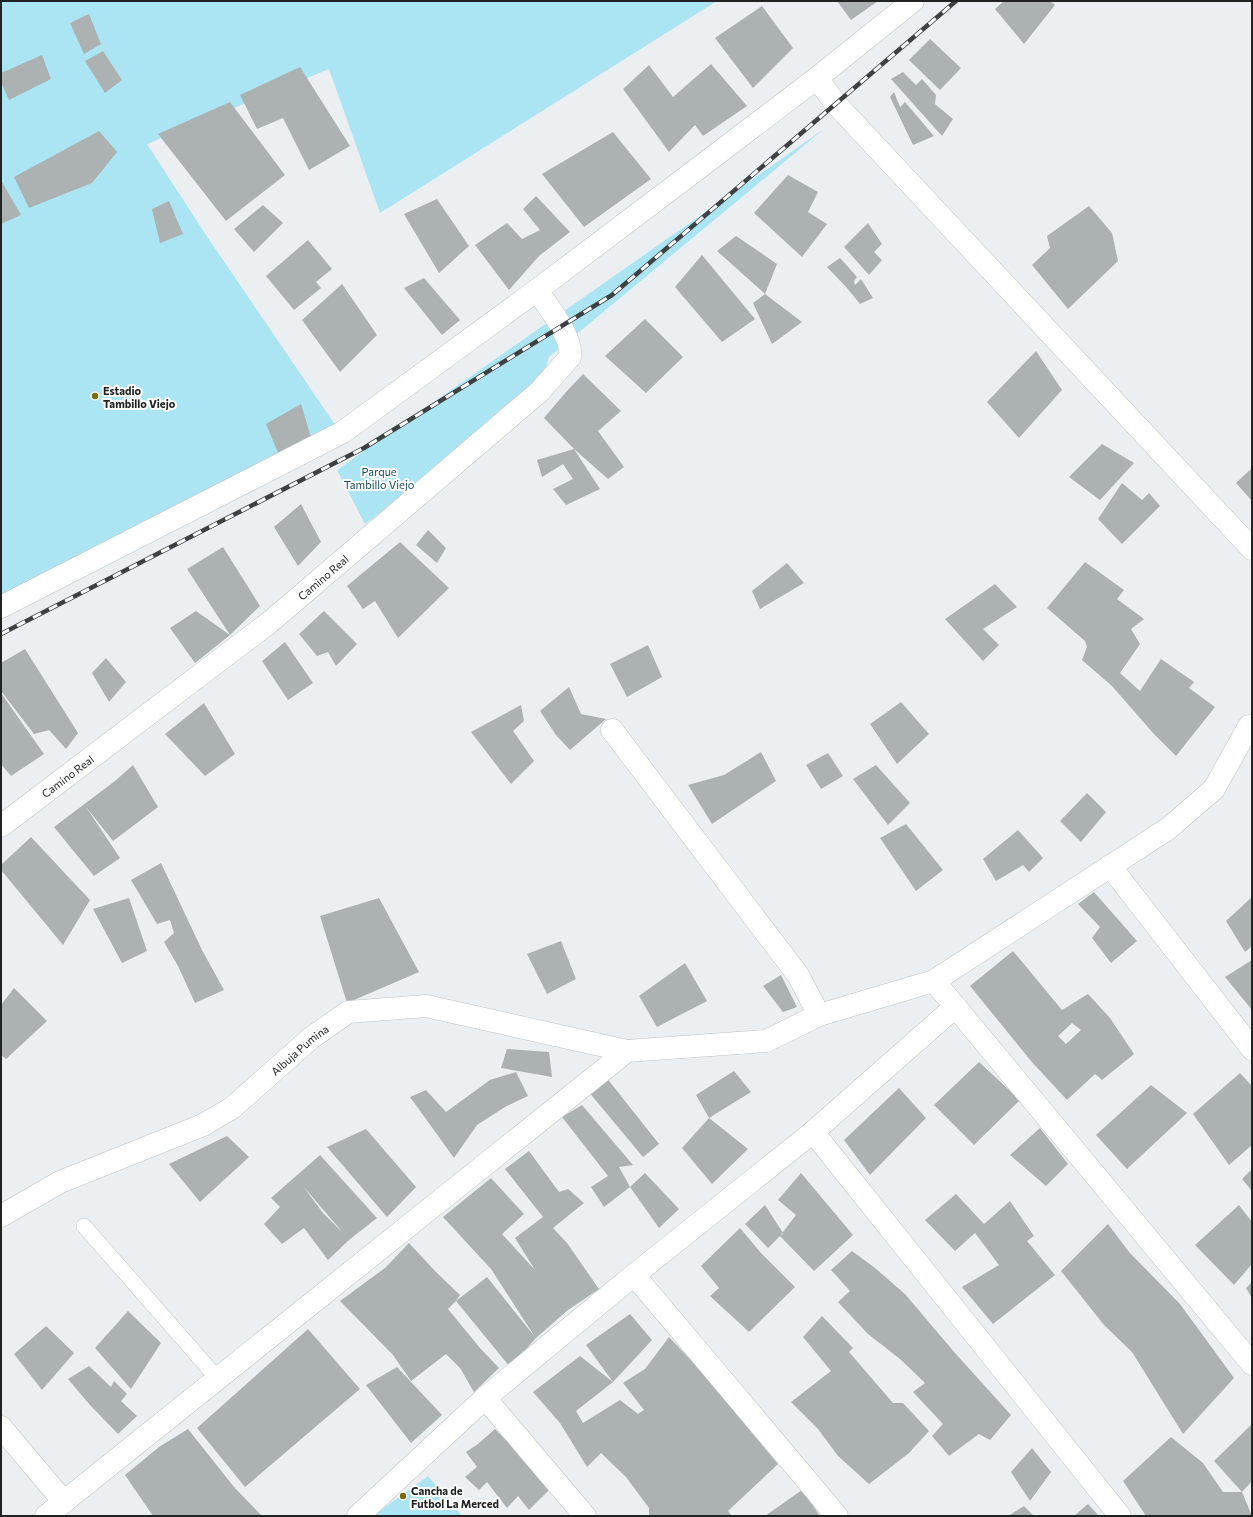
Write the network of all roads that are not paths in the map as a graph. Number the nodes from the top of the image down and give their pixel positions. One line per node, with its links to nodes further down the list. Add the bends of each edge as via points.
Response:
1 (913, 1): 2 (street)
2 (817, 78): 3 (street); 4 (street, via 835,103)
3 (537, 290): 5 (street, via 343,432); 8 (street, Camino Real, via 561,326 571,350 570,357 539,392 270,622)
4 (1252, 549)
5 (1, 607)
6 (1251, 725): 9 (street, Albuja Pumina, via 1214,789 1169,828)
7 (612, 730): 12 (street, via 798,975)
8 (1, 826)
9 (1110, 866): 10 (street, Albuja Pumina); 13 (street)
10 (934, 981): 11 (street); 12 (street, Albuja Pumina)
11 (955, 1007): 15 (street); 19 (street)
12 (819, 1015): 14 (street, Albuja Pumina, via 766,1041)
13 (1252, 1048)
14 (627, 1051): 16 (street, Albuja Pumina, via 426,1006 348,1012 311,1038 232,1108 203,1125 60,1182); 20 (street)
15 (813, 1132): 18 (street); 28 (street)
16 (1, 1216)
17 (84, 1226): 20 (lane)
18 (634, 1274): 21 (street); 27 (street)
19 (1252, 1364)
20 (218, 1379): 23 (street)
21 (485, 1398): 25 (street); 26 (street)
22 (1, 1427): 23 (street)
23 (64, 1502): 24 (street)
24 (46, 1516)
25 (358, 1516)
26 (585, 1516)
27 (837, 1516)
28 (1120, 1516)

